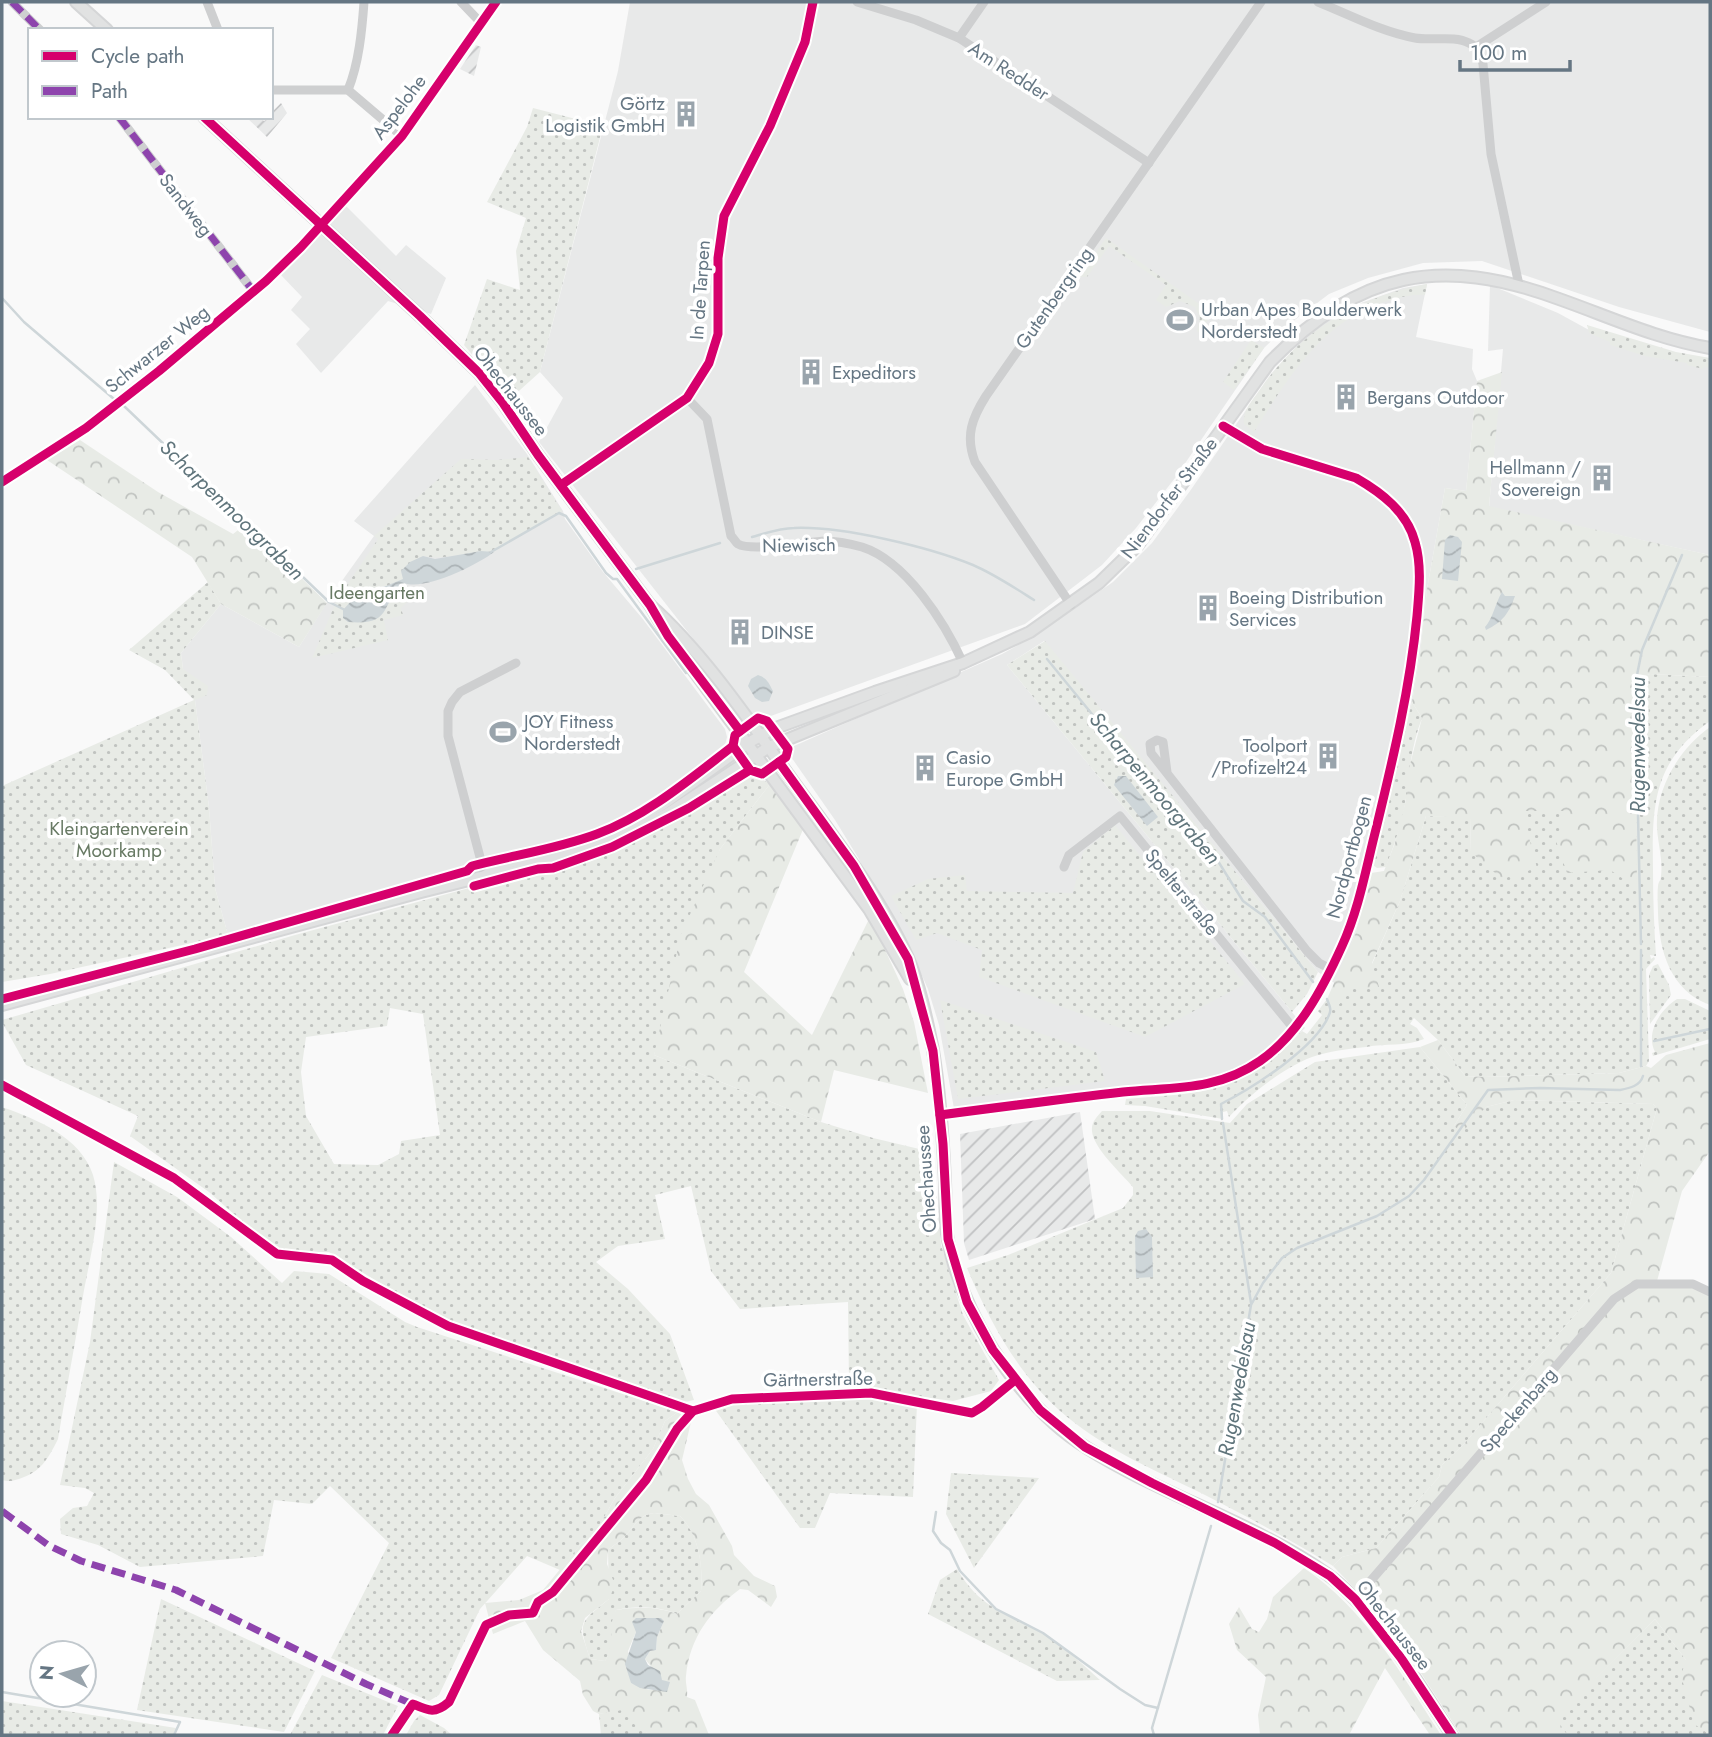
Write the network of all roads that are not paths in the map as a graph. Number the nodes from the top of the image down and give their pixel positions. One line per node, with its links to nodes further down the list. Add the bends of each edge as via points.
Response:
1 (12, 2): 14 (street)
2 (76, 2): 15 (main road)
3 (207, 2): 16 (street)
4 (364, 2): 20 (street)
5 (461, 2): 13 (street)
6 (496, 2): 13 (street, Aspelohe)
7 (813, 2): 29 (street, In de Tarpen, via 805,42 724,216 718,250 718,334 709,363)
8 (857, 2): 17 (street, Am Redder)
9 (984, 2): 17 (street)
10 (1261, 2): 24 (street, Gutenbergring)
11 (1318, 2): 18 (street, via 1397,33 1464,41)
12 (1546, 2): 18 (street)
13 (481, 23): 23 (street, Aspelohe)
14 (38, 28)
15 (105, 28)
16 (217, 28)
17 (958, 38): 24 (street, Am Redder)
18 (1476, 47): 26 (street, via 1483,65 1491,154)
19 (273, 90): 20 (street)
20 (348, 90): 23 (street)
21 (121, 119): 27 (street, Sandweg)
22 (206, 119): 25 (main road, Ohechaussee)
23 (402, 136): 25 (street, Aspelohe)
24 (1149, 163): 34 (street, Gutenbergring, via 971,424 975,462)
25 (321, 225): 27 (street, Schwarzer Weg); 32 (main road, Ohechaussee, via 479,373)
26 (1519, 285): 28 (main road, Niendorfer Straße, via 1650,334); 30 (main road, Niendorfer Straße, via 1438,274 1400,280 1358,295 1295,336)
27 (254, 292): 31 (street, Schwarzer Weg, via 86,428)
28 (1710, 348)
29 (687, 398): 32 (street, In de Tarpen); 36 (street, Niewisch, via 707,419 731,536 739,544 827,541 861,547 885,558 926,600)
30 (1223, 426): 34 (main road, Niendorfer Straße, via 1138,545); 44 (street, Nordportbogen, via 1262,449 1370,486 1402,516 1416,544 1419,592 1405,696 1357,906)
31 (2, 482)
32 (561, 485): 33 (main road, Ohechaussee)
33 (650, 605): 37 (main road, Ohechaussee, via 676,627); 38 (main road, Ohechaussee)
34 (1071, 605): 36 (main road, Niendorfer Straße, via 1013,642)
35 (516, 663): 43 (street, via 460,692 448,710 448,736)
36 (963, 663): 37 (main road, Niendorfer Straße); 39 (main road, Niendorfer Straße, via 952,673)
37 (760, 735): 38 (main road, Niendorfer Straße); 39 (main road, Ohechaussee)
38 (748, 743): 40 (main road, Ohechaussee); 43 (main road, Niendorfer Straße, via 662,805 617,830 503,864)
39 (769, 747): 40 (main road, Niendorfer Straße); 45 (main road, Ohechaussee, via 854,866 908,959)
40 (756, 754): 43 (main road, Niendorfer Straße, via 640,828 570,855); 45 (main road, Ohechaussee, via 869,909)
41 (1167, 772): 44 (street, via 1307,951)
42 (1064, 867): 47 (street, Spelterstraße, via 1069,855 1120,816)
43 (485, 876): 46 (main road, Niendorfer Straße)
44 (1331, 969): 47 (street, Nordportbogen)
45 (919, 994): 48 (main road, Ohechaussee, via 933,1051)
46 (2, 1005)
47 (1294, 1029): 48 (street, Nordportbogen, via 1262,1060 1219,1083)
48 (940, 1115): 50 (main road, Ohechaussee, via 948,1239 967,1302)
49 (1710, 1292): 52 (street, Speckenbarg, via 1693,1284 1637,1284 1614,1299)
50 (1015, 1380): 51 (street, Gärtnerstraße, via 972,1413 871,1393 732,1399); 52 (main road, Ohechaussee, via 1040,1410 1085,1447 1302,1558 1331,1576)
51 (693, 1411)
52 (1355, 1599): 53 (main road, Ohechaussee)
53 (1452, 1735)

